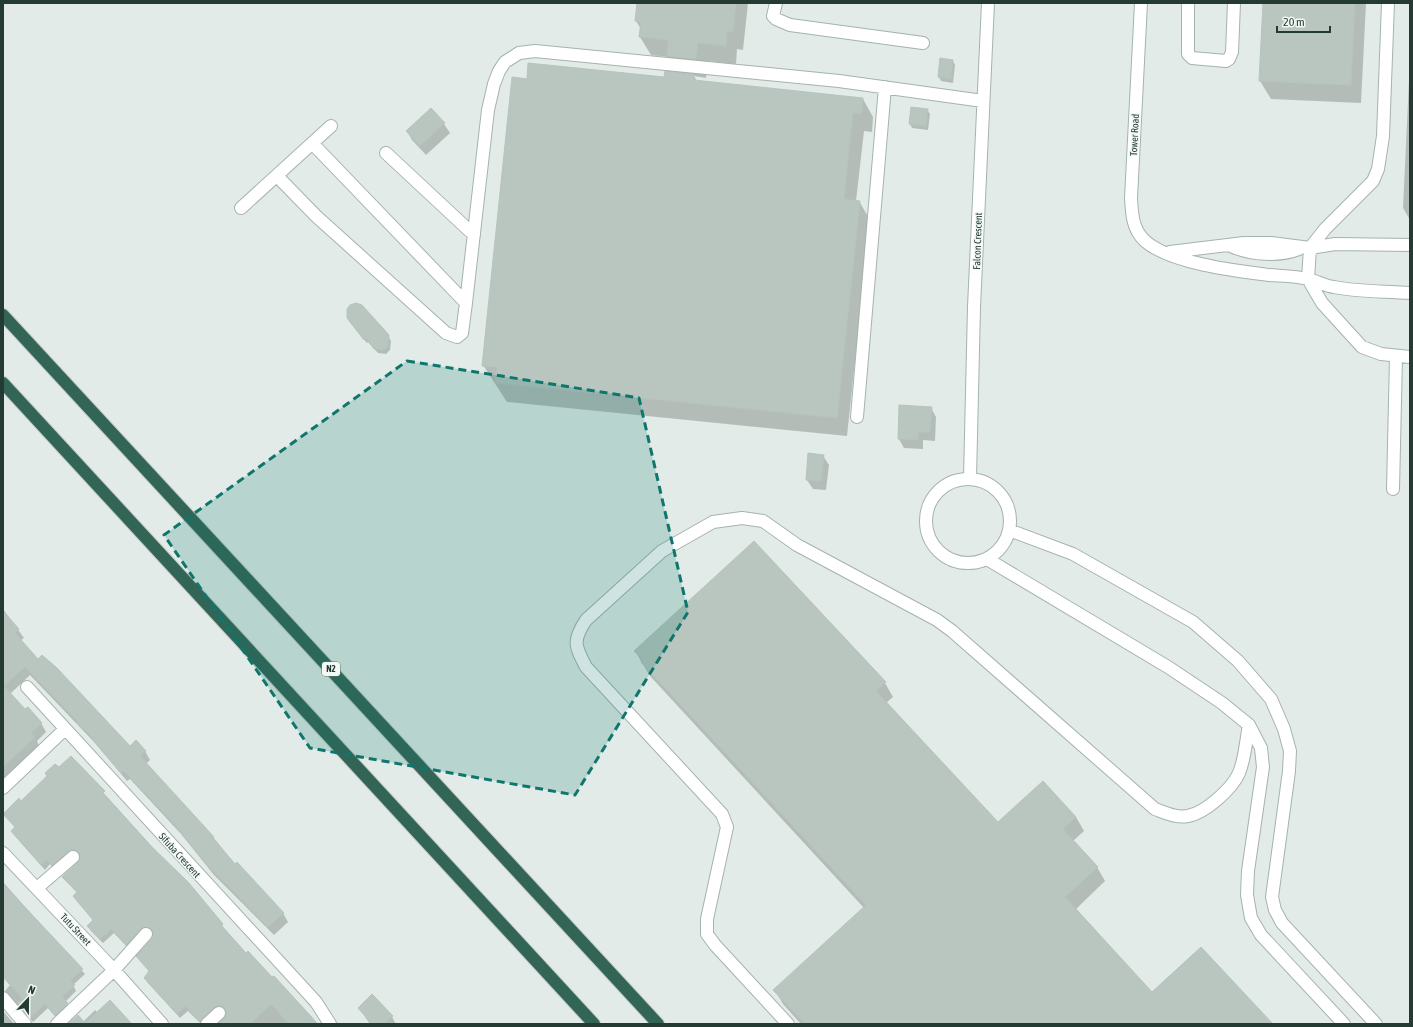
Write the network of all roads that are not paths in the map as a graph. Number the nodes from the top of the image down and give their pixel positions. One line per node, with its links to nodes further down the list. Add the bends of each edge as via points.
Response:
1 (776, 3): 7 (street, via 773,16 790,25)
2 (988, 3): 9 (street, Falcon Crescent)
3 (1140, 3): 18 (street, Tower Road, via 1132,216 1134,226 1144,240)
4 (1188, 3): 5 (street, via 1188,54 1192,58 1226,61 1232,52)
5 (1234, 3)
6 (1388, 3): 17 (street, via 1383,136 1378,168 1373,181)
7 (923, 43)
8 (885, 87): 9 (street); 15 (street, via 535,51 519,53 505,62 494,84 488,110); 26 (street)
9 (983, 101): 27 (street, Falcon Crescent)
10 (331, 126): 11 (street)
11 (312, 143): 13 (street); 21 (street)
12 (386, 153): 15 (street)
13 (277, 176): 14 (street); 21 (street, via 316,216 450,336 457,337 462,333)
14 (241, 208)
15 (474, 235): 21 (street)
16 (1410, 245): 17 (street, via 1334,244)
17 (1305, 248): 18 (street, via 1271,243 1228,244); 19 (street)
18 (1164, 252): 19 (street, Tower Road, via 1192,262 1227,269)
19 (1308, 279): 20 (street, Tower Road, via 1345,289); 23 (street, via 1322,303 1358,343 1372,352)
20 (1410, 293)
21 (466, 303)
22 (3, 315): 48 (highway, N2)
23 (1396, 357): 24 (street); 28 (street)
24 (1410, 358)
25 (3, 383): 47 (highway)
26 (856, 417)
27 (970, 478): 29 (street, via 983,481 1004,498 1009,510); 30 (street, via 944,485 934,494 925,519 927,534 934,547 945,557 959,563)
28 (1393, 489)
29 (1009, 530): 30 (street, via 999,550); 51 (street, via 1073,554 1193,622 1238,661 1271,699 1290,751 1272,897 1274,910 1282,923)
30 (988, 559): 32 (street, via 1168,667 1222,703)
31 (27, 687): 33 (street, Sifuba Crescent)
32 (1249, 725): 49 (street, via 1239,773 1231,786 1211,806 1189,816 1173,816 1155,809 952,631 797,545 763,521 742,518 712,522 662,551 586,620 577,634 577,650 586,667 722,814 727,827 706,919 707,934); 50 (street, via 1260,748 1263,767 1248,871 1247,895 1251,918 1261,935)
33 (66, 729): 34 (street); 46 (street, Sifuba Crescent, via 316,1002)
34 (3, 788)
35 (3, 853): 37 (street, Tutu Street)
36 (74, 857): 37 (street)
37 (37, 888): 39 (street, Tutu Street)
38 (146, 934): 39 (street)
39 (114, 970): 43 (street); 44 (street, Tutu Street)
40 (3, 998): 42 (street)
41 (219, 1013): 45 (street)
42 (26, 1024)
43 (57, 1024)
44 (162, 1024)
45 (208, 1024)
46 (330, 1024)
47 (594, 1024)
48 (658, 1024)
49 (788, 1024)
50 (1344, 1024)
51 (1376, 1024)

